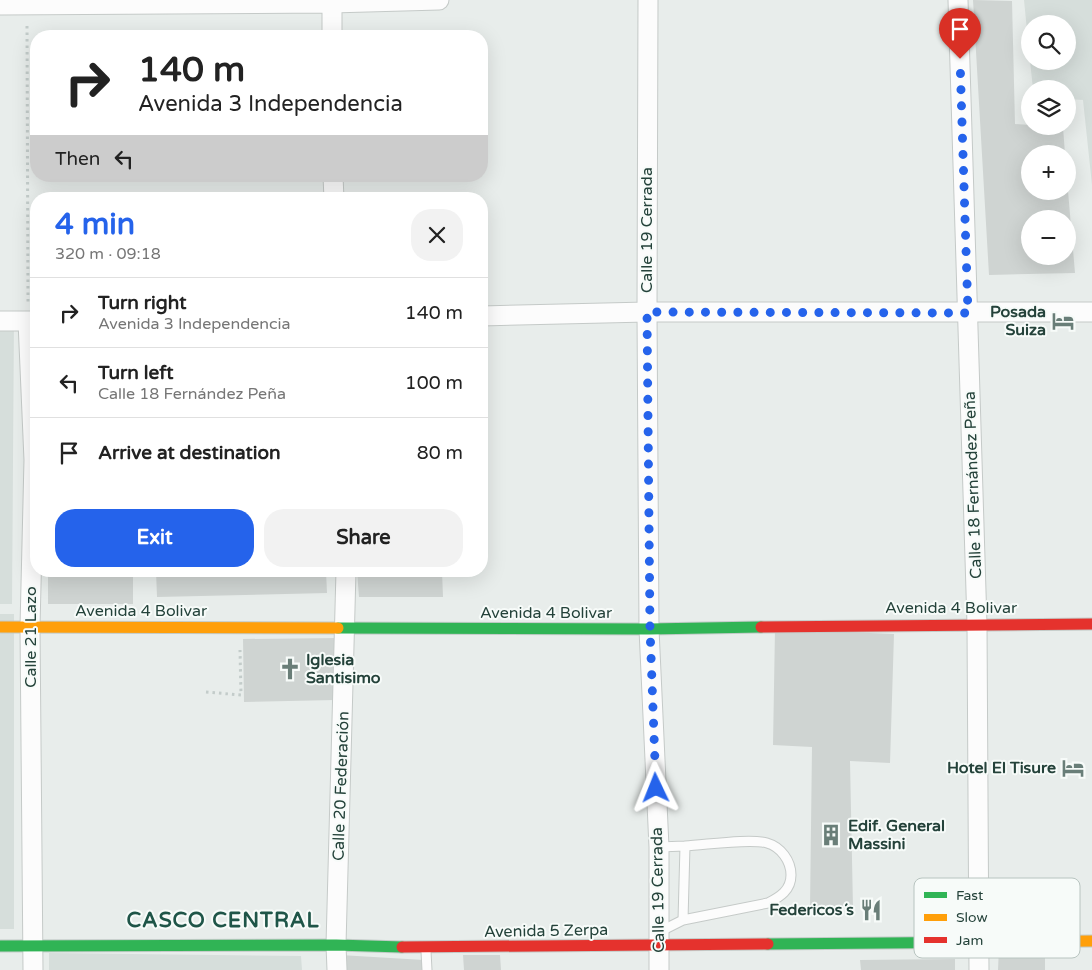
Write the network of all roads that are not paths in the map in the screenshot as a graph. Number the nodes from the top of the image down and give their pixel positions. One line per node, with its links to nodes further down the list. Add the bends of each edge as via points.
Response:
1 (439, 0): 4 (street)
2 (648, 0): 7 (street, Calle 19 Cerrada)
3 (958, 0): 9 (street, Calle 18 Fernández Peña)
4 (332, 1): 5 (street); 6 (street)
5 (0, 5)
6 (332, 30)
7 (647, 312): 9 (street); 10 (street); 20 (street, Calle 19 Cerrada)
8 (1092, 312): 9 (street)
9 (968, 313): 15 (street, Calle 18 Fernández Peña)
10 (488, 316)
11 (0, 321): 12 (street)
12 (30, 321)
13 (31, 577): 18 (street, Calle 21 Lazo)
14 (346, 577): 19 (street, Calle 20 Federación)
15 (977, 624): 16 (street, Avenida 4 Bolivar); 20 (street, Avenida 4 Bolivar); 23 (street, Calle 18 Fernández Peña)
16 (1092, 624)
17 (0, 627): 18 (street, Avenida 4 Bolivar)
18 (30, 627): 19 (street, Avenida 4 Bolivar); 27 (street, Calle 21 Lazo)
19 (345, 629): 20 (street, Avenida 4 Bolivar); 29 (street, Calle 20 Federación)
20 (650, 629): 22 (street, Calle 19 Cerrada)
21 (685, 846): 22 (lane); 24 (lane); 24 (lane, via 768,843 781,851 790,865 791,876 789,886 780,897 768,903)
22 (659, 847): 25 (street, Calle 19 Cerrada)
23 (978, 878)
24 (683, 920): 25 (lane)
25 (659, 939): 26 (street, Avenida 5 Zerpa); 30 (street, Avenida 5 Zerpa); 34 (street, Calle 19 Cerrada)
26 (914, 943)
27 (33, 945): 28 (street, Avenida 5 Zerpa); 29 (street, Avenida 5 Zerpa); 31 (street, Calle 21 Lazo)
28 (0, 946)
29 (336, 946): 30 (street, Avenida 5 Zerpa); 32 (street, Calle 20 Federación)
30 (426, 948): 33 (lane)
31 (33, 970)
32 (337, 970)
33 (427, 970)
34 (659, 970)

